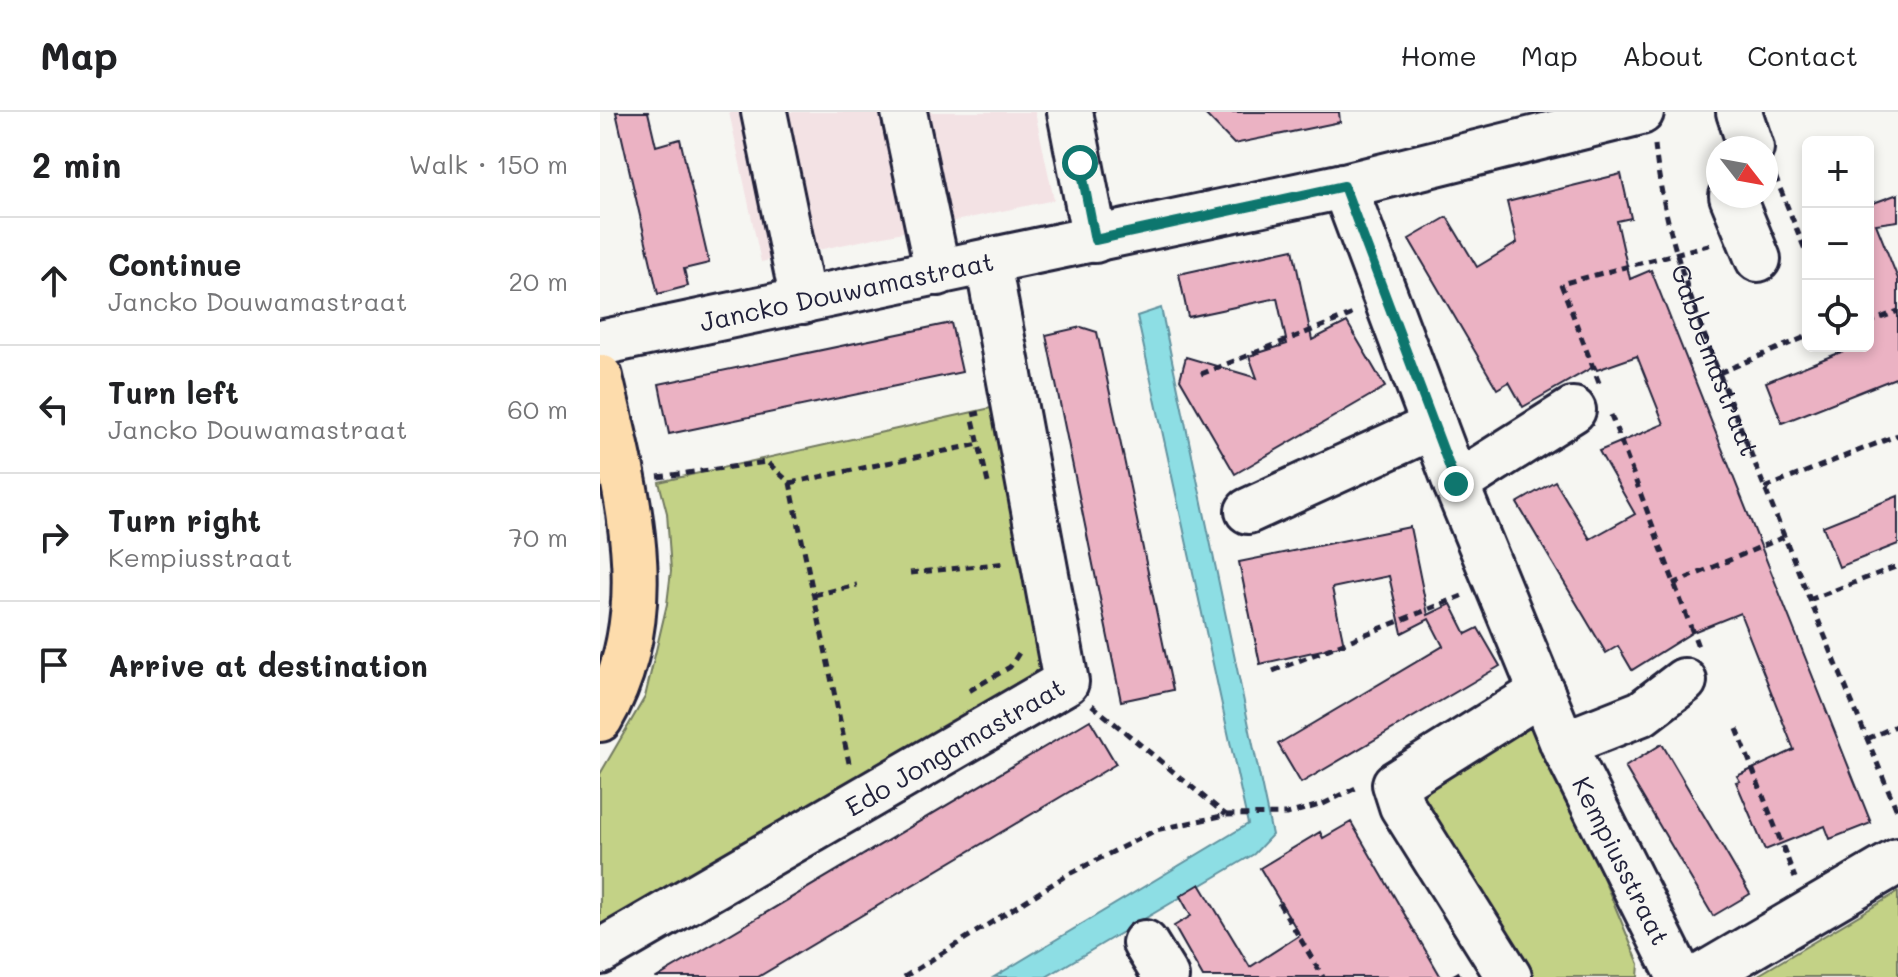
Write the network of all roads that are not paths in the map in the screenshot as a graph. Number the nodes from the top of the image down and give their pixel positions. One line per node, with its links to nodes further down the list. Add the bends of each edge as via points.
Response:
1 (764, 112): 13 (street)
2 (904, 112): 12 (street)
3 (1070, 112): 9 (street)
4 (1739, 112): 6 (street)
5 (1648, 127): 7 (street, Jancko Douwamastraat)
6 (1747, 136)
7 (1344, 186): 9 (street, Jancko Douwamastraat); 17 (street, Kempiusstraat)
8 (1737, 208): 10 (street)
9 (1095, 240): 11 (street, Jancko Douwamastraat)
10 (1758, 259)
11 (988, 263): 12 (street, Jancko Douwamastraat); 25 (street, Edo Jongamastraat, via 1066,682)
12 (938, 273): 13 (street, Jancko Douwamastraat)
13 (803, 301): 14 (street, Jancko Douwamastraat)
14 (600, 343)
15 (600, 377): 22 (main road, via 637,570 628,651)
16 (1595, 405): 18 (street)
17 (1434, 426): 18 (street, Kempiusstraat); 19 (street)
18 (1456, 484): 21 (street, Kempiusstraat)
19 (1248, 511)
20 (1684, 681): 23 (street, Kempiusstraat, via 1642,713)
21 (1542, 692): 23 (street, Kempiusstraat); 26 (street, via 1395,784 1402,806)
22 (600, 719)
23 (1563, 744): 27 (street, Kempiusstraat)
24 (1898, 861): 28 (street)
25 (600, 952)
26 (1509, 977)
27 (1680, 977)
28 (1700, 977)

